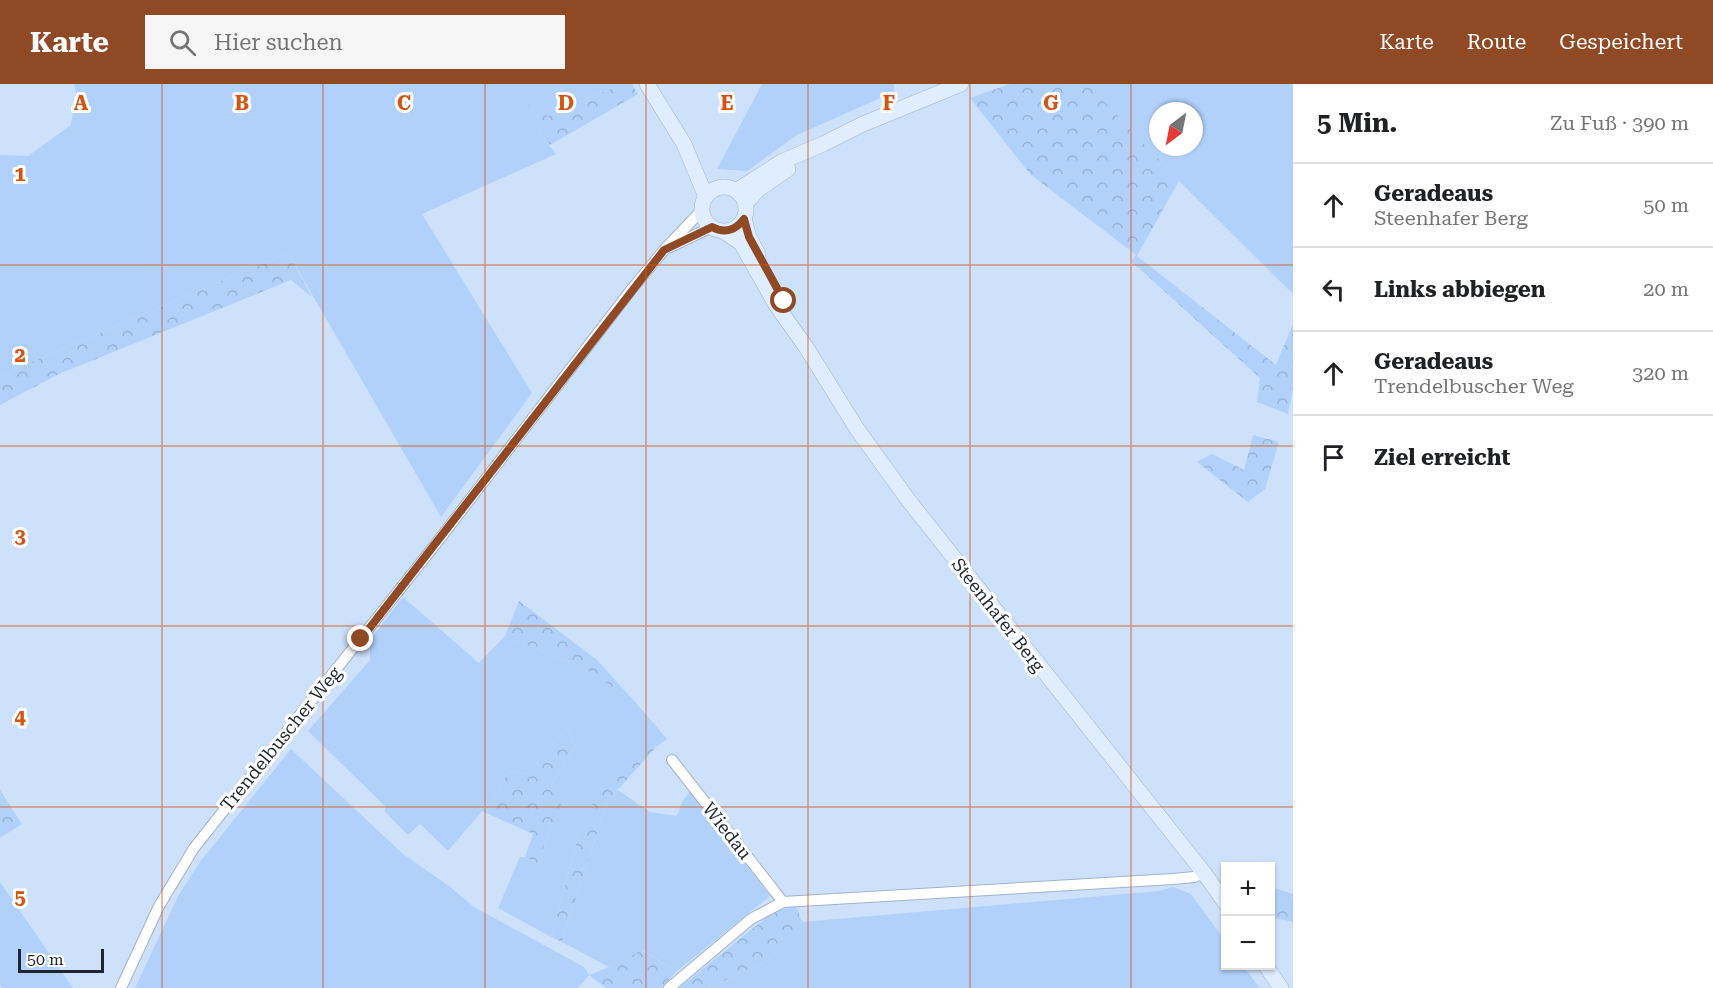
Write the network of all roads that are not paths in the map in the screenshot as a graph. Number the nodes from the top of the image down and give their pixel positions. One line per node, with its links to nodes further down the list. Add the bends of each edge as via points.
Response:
1 (646, 84): 3 (street)
2 (961, 84): 4 (street, via 863,124 823,144 759,189)
3 (684, 144): 4 (street, via 707,173); 5 (street)
4 (735, 194): 5 (street, via 716,189); 6 (street, via 746,211)
5 (704, 203): 7 (street, via 706,221); 8 (street, Trendelbuscher Weg)
6 (744, 219): 7 (street, via 738,226); 9 (street, Steenhafer Berg, via 749,237)
7 (718, 229): 8 (street, Trendelbuscher Weg); 9 (street, Steenhafer Berg, via 741,243 776,305)
8 (664, 250): 15 (street, Trendelbuscher Weg, via 194,848 159,906)
9 (806, 347): 11 (street, Steenhafer Berg, via 857,429 909,501)
10 (672, 760): 13 (street, Wiedau)
11 (1204, 873): 12 (street, Steenhafer Berg); 13 (street, via 1173,879)
12 (1221, 897)
13 (783, 902): 16 (street, via 752,919)
14 (1269, 970): 17 (street)
15 (121, 988)
16 (669, 988)
17 (1281, 988)

